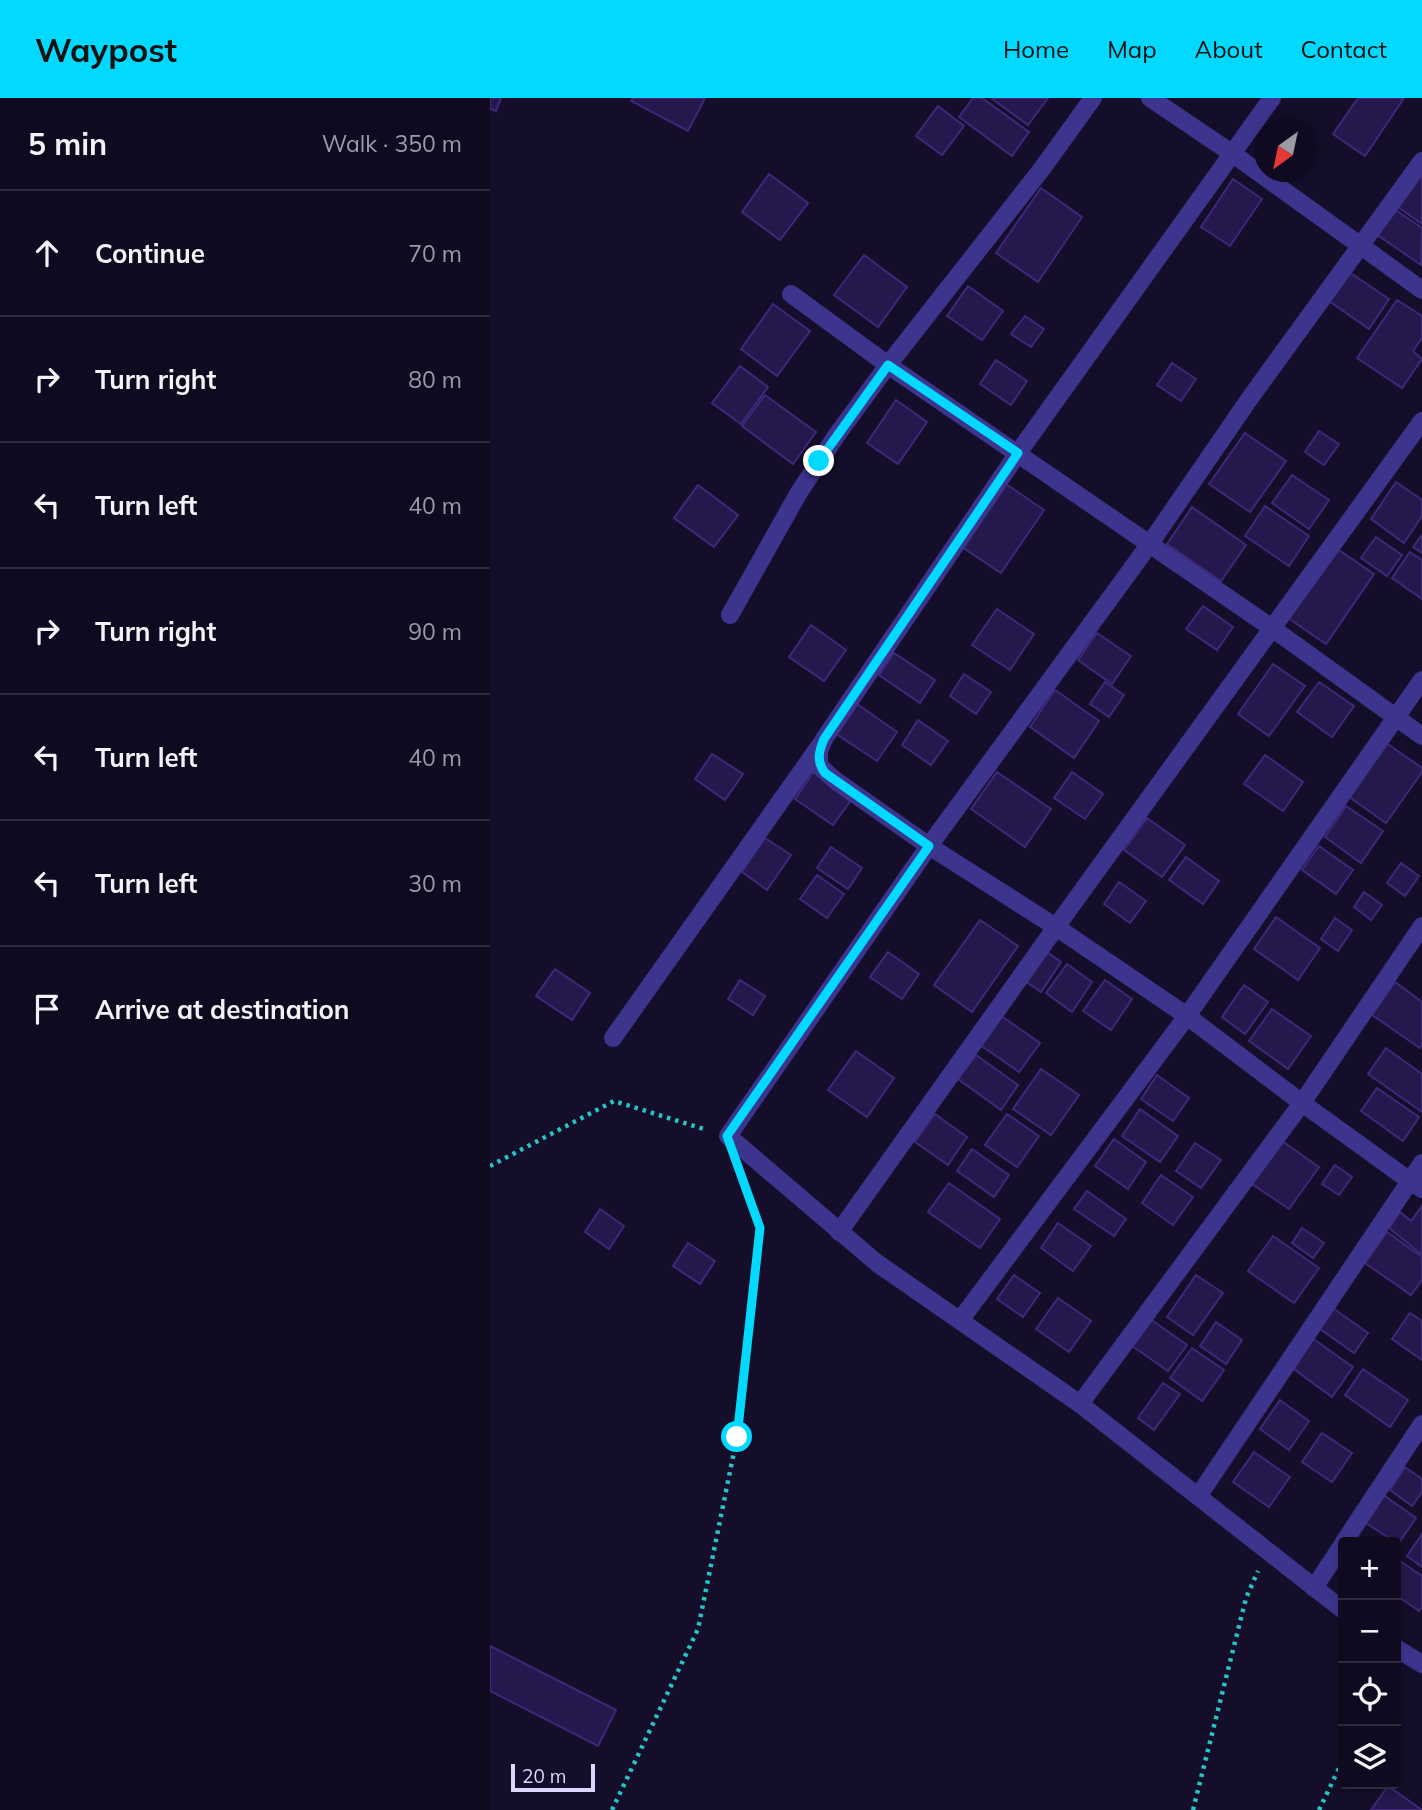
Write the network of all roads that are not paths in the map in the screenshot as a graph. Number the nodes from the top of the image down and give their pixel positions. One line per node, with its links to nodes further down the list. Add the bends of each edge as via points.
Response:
1 (1093, 98): 9 (street)
2 (1150, 98): 4 (street)
3 (1272, 98): 4 (street)
4 (1233, 154): 6 (street); 11 (street)
5 (1422, 162): 6 (street)
6 (1359, 246): 7 (street); 12 (street)
7 (1422, 290)
8 (791, 294): 9 (street)
9 (888, 365): 11 (street); 13 (street, via 798,494)
10 (1422, 421): 14 (street)
11 (1018, 453): 12 (street); 18 (street)
12 (1149, 545): 14 (street); 19 (street)
13 (730, 615)
14 (1272, 628): 16 (street); 21 (street)
15 (1422, 680): 16 (street)
16 (1395, 716): 17 (street); 22 (street)
17 (1422, 736)
18 (824, 739): 19 (street, via 819,766 825,773); 23 (street)
19 (929, 846): 21 (street); 27 (street, via 727,1136)
20 (1422, 926): 24 (street)
21 (1056, 927): 22 (street); 27 (street)
22 (1187, 1016): 24 (street); 28 (street)
23 (612, 1038)
24 (1302, 1103): 26 (street); 29 (street)
25 (1422, 1163): 26 (street)
26 (1416, 1185): 31 (street)
27 (839, 1232): 28 (street)
28 (961, 1320): 29 (street)
29 (1080, 1404): 31 (street)
30 (1422, 1424): 32 (street)
31 (1199, 1495): 34 (street)
32 (1348, 1537)
33 (1338, 1552): 34 (street)
34 (1314, 1588): 35 (street)
35 (1338, 1606)
36 (1401, 1651): 37 (street)
37 (1422, 1664)

